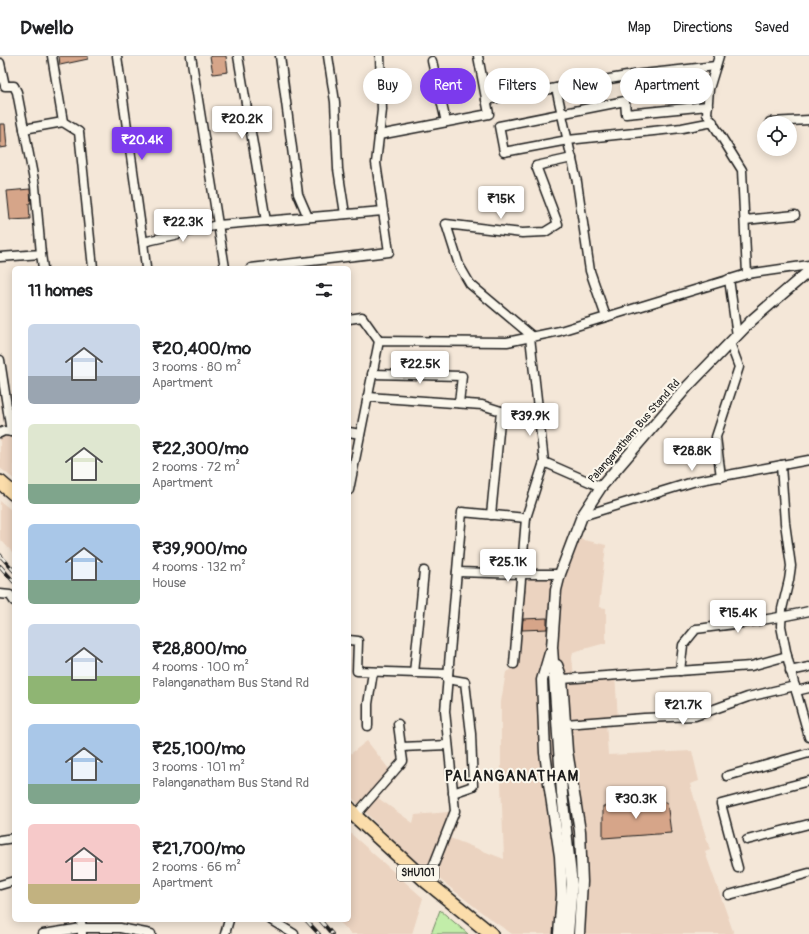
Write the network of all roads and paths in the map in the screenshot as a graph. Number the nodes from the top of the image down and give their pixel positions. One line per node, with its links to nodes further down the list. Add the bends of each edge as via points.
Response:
1 (52, 56): 21 (street)
2 (116, 56): 35 (street)
3 (191, 56): 34 (street)
4 (238, 56): 33 (street)
5 (280, 56): 31 (street, via 298,194)
6 (328, 56): 29 (street, via 335,102 338,169)
7 (380, 56): 25 (street, via 382,110)
8 (478, 56): 14 (street)
9 (719, 56): 12 (street)
10 (432, 61): 22 (street)
11 (0, 63): 24 (street, via 5,86 14,86 17,92)
12 (716, 66): 13 (street, via 633,75); 17 (street, via 709,89)
13 (556, 88): 15 (street); 18 (street)
14 (484, 89)
15 (550, 89)
16 (487, 104): 22 (street, via 489,114)
17 (708, 106): 18 (street, via 626,114 625,101); 23 (street, via 707,114)
18 (562, 113): 26 (street); 26 (street, via 499,126 504,152)
19 (809, 120): 20 (street)
20 (797, 121)
21 (63, 122): 24 (street); 40 (street, via 79,132)
22 (446, 122): 25 (street)
23 (713, 122): 26 (street, via 682,128); 32 (street, via 742,170)
24 (24, 129): 36 (street, via 35,186)
25 (379, 135): 28 (street, via 376,163)
26 (568, 140): 27 (street)
27 (572, 158): 47 (street, via 590,272); 49 (street, via 536,166 558,224 545,232 522,233 446,224 459,265 470,284)
28 (383, 211): 29 (street); 43 (street, via 389,252)
29 (345, 214): 31 (street)
30 (795, 215): 32 (street)
31 (308, 217): 33 (street)
32 (745, 220): 45 (street)
33 (266, 221): 34 (street)
34 (218, 225): 35 (street); 42 (street)
35 (143, 242): 41 (street)
36 (41, 254): 37 (street); 39 (street)
37 (0, 257)
38 (809, 265): 45 (street)
39 (43, 266)
40 (93, 266)
41 (146, 266)
42 (225, 266)
43 (268, 266)
44 (809, 271): 50 (street, Palanganatham Bus Stand Rd, via 752,320)
45 (748, 274): 46 (street)
46 (729, 279): 47 (street); 50 (street)
47 (606, 317): 49 (street)
48 (351, 319): 51 (street, via 362,317)
49 (531, 337): 51 (street, via 507,342); 57 (street)
50 (733, 340): 66 (street, via 739,367 716,437); 69 (street, Palanganatham Bus Stand Rd, via 687,387)
51 (379, 341): 53 (street)
52 (0, 360): 58 (street)
53 (372, 374): 54 (street); 55 (street, via 462,376)
54 (368, 397): 55 (street); 62 (street)
55 (458, 403): 56 (street, via 482,405)
56 (501, 411): 57 (street); 71 (street)
57 (539, 423): 64 (street)
58 (12, 426)
59 (12, 432): 61 (street)
60 (351, 432): 62 (street)
61 (0, 433)
62 (360, 434): 67 (street)
63 (809, 460): 65 (street)
64 (544, 462): 69 (street); 73 (street)
65 (782, 465): 66 (street); 81 (street, via 785,523 791,566)
66 (721, 477): 72 (street, via 696,481)
67 (351, 480)
68 (0, 482): 70 (main road)
69 (601, 487): 72 (street, Palanganatham Bus Stand Rd)
70 (12, 492)
71 (491, 515): 73 (street); 75 (street, via 462,512)
72 (582, 516): 77 (street, Palanganatham Bus Stand Rd)
73 (526, 518): 76 (street)
74 (424, 571): 90 (street)
75 (457, 572): 76 (street); 91 (street)
76 (521, 574): 77 (street); 85 (street)
77 (560, 574): 83 (street, Palanganatham Bus Stand Rd, via 556,590)
78 (0, 594): 79 (street, via 10,595)
79 (12, 598)
80 (809, 611): 81 (street)
81 (781, 618): 84 (street); 87 (street, via 696,629 683,645)
82 (351, 640): 89 (street, via 358,641 357,671)
83 (552, 647): 92 (street); 124 (street, via 542,680 545,753 560,856 562,895); 125 (street, Palanganatham Bus Stand Rd, via 562,793 572,885)
84 (787, 656): 87 (street, via 752,666); 88 (street)
85 (514, 664)
86 (809, 666): 88 (street)
87 (680, 671): 92 (street)
88 (790, 671): 94 (street)
89 (373, 672): 90 (street); 97 (street, via 368,704)
90 (414, 673): 91 (street)
91 (448, 676): 99 (street, via 445,711); 104 (street, via 465,682 471,734 473,786)
92 (562, 679): 96 (street)
93 (809, 688): 94 (street)
94 (795, 689): 96 (street, via 748,697 695,716); 98 (street)
95 (398, 724): 100 (street)
96 (565, 724): 126 (street, via 580,831 582,882)
97 (368, 726)
98 (809, 737)
99 (448, 745): 100 (street); 104 (street)
100 (401, 747): 105 (street, via 403,761)
101 (809, 753): 102 (street)
102 (727, 776)
103 (809, 782): 110 (street, via 721,804)
104 (453, 792): 113 (street, via 455,811)
105 (352, 812): 113 (main road, SHU101)
106 (809, 824): 109 (street)
107 (12, 838): 108 (street)
108 (0, 840)
109 (746, 840)
110 (738, 868)
111 (809, 873): 115 (street)
112 (12, 881): 114 (street)
113 (427, 882): 123 (main road, SHU101)
114 (0, 885)
115 (729, 895)
116 (228, 922): 121 (street)
117 (274, 922): 122 (street)
118 (82, 927): 119 (street); 120 (street, via 120,928)
119 (43, 934)
120 (151, 934)
121 (225, 934)
122 (294, 934)
123 (491, 934)
124 (559, 934)
125 (568, 934)
126 (579, 934)

